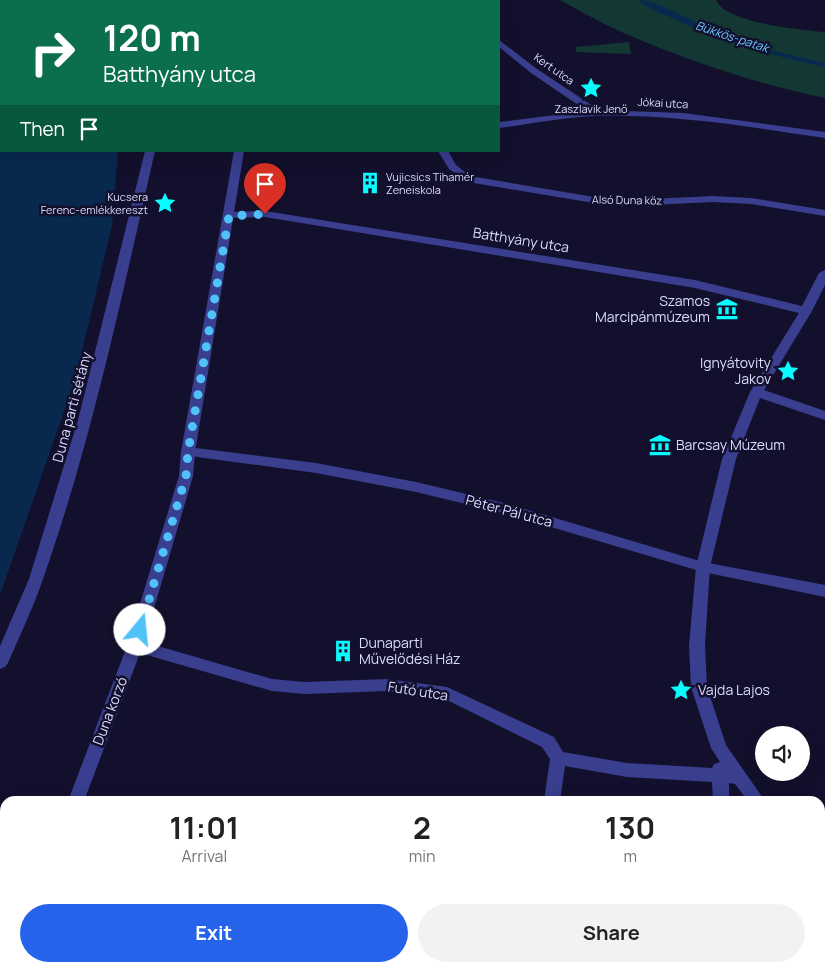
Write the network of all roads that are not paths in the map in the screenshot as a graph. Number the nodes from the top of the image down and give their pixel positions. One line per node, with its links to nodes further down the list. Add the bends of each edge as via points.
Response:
1 (500, 44): 2 (street, Kert utca)
2 (596, 113): 3 (street, Jókai utca); 4 (street, Jókai utca, via 675,115)
3 (500, 125)
4 (825, 134)
5 (150, 152): 18 (street, Duna parti sétány, via 116,299 67,482 35,581)
6 (239, 152): 9 (street, Duna korzó)
7 (443, 152): 8 (street, Alsó Duna köz, via 453,168 467,179 584,199 630,203 713,199 751,201)
8 (825, 213)
9 (229, 216): 11 (street, Batthyány utca, via 265,214 685,282); 14 (street, Duna korzó)
10 (825, 273): 11 (street)
11 (806, 311): 12 (street)
12 (756, 392): 13 (street); 15 (street, via 729,459)
13 (825, 416)
14 (188, 452): 15 (street, Péter Pál utca, via 316,468 416,487 508,509); 17 (street, Duna korzó, via 186,476)
15 (703, 567): 16 (street, Péter Pál utca); 19 (street, via 699,687)
16 (825, 591)
17 (135, 646): 20 (street, Futó utca, via 272,685 305,688 387,685 447,693 548,742); 23 (street, Duna korzó)
18 (0, 663)
19 (719, 748): 21 (street); 22 (street)
20 (558, 758): 21 (street, via 627,770); 24 (street)
21 (720, 776): 22 (street); 25 (street)
22 (739, 778): 26 (street)
23 (78, 796)
24 (553, 796)
25 (722, 796)
26 (753, 796)

